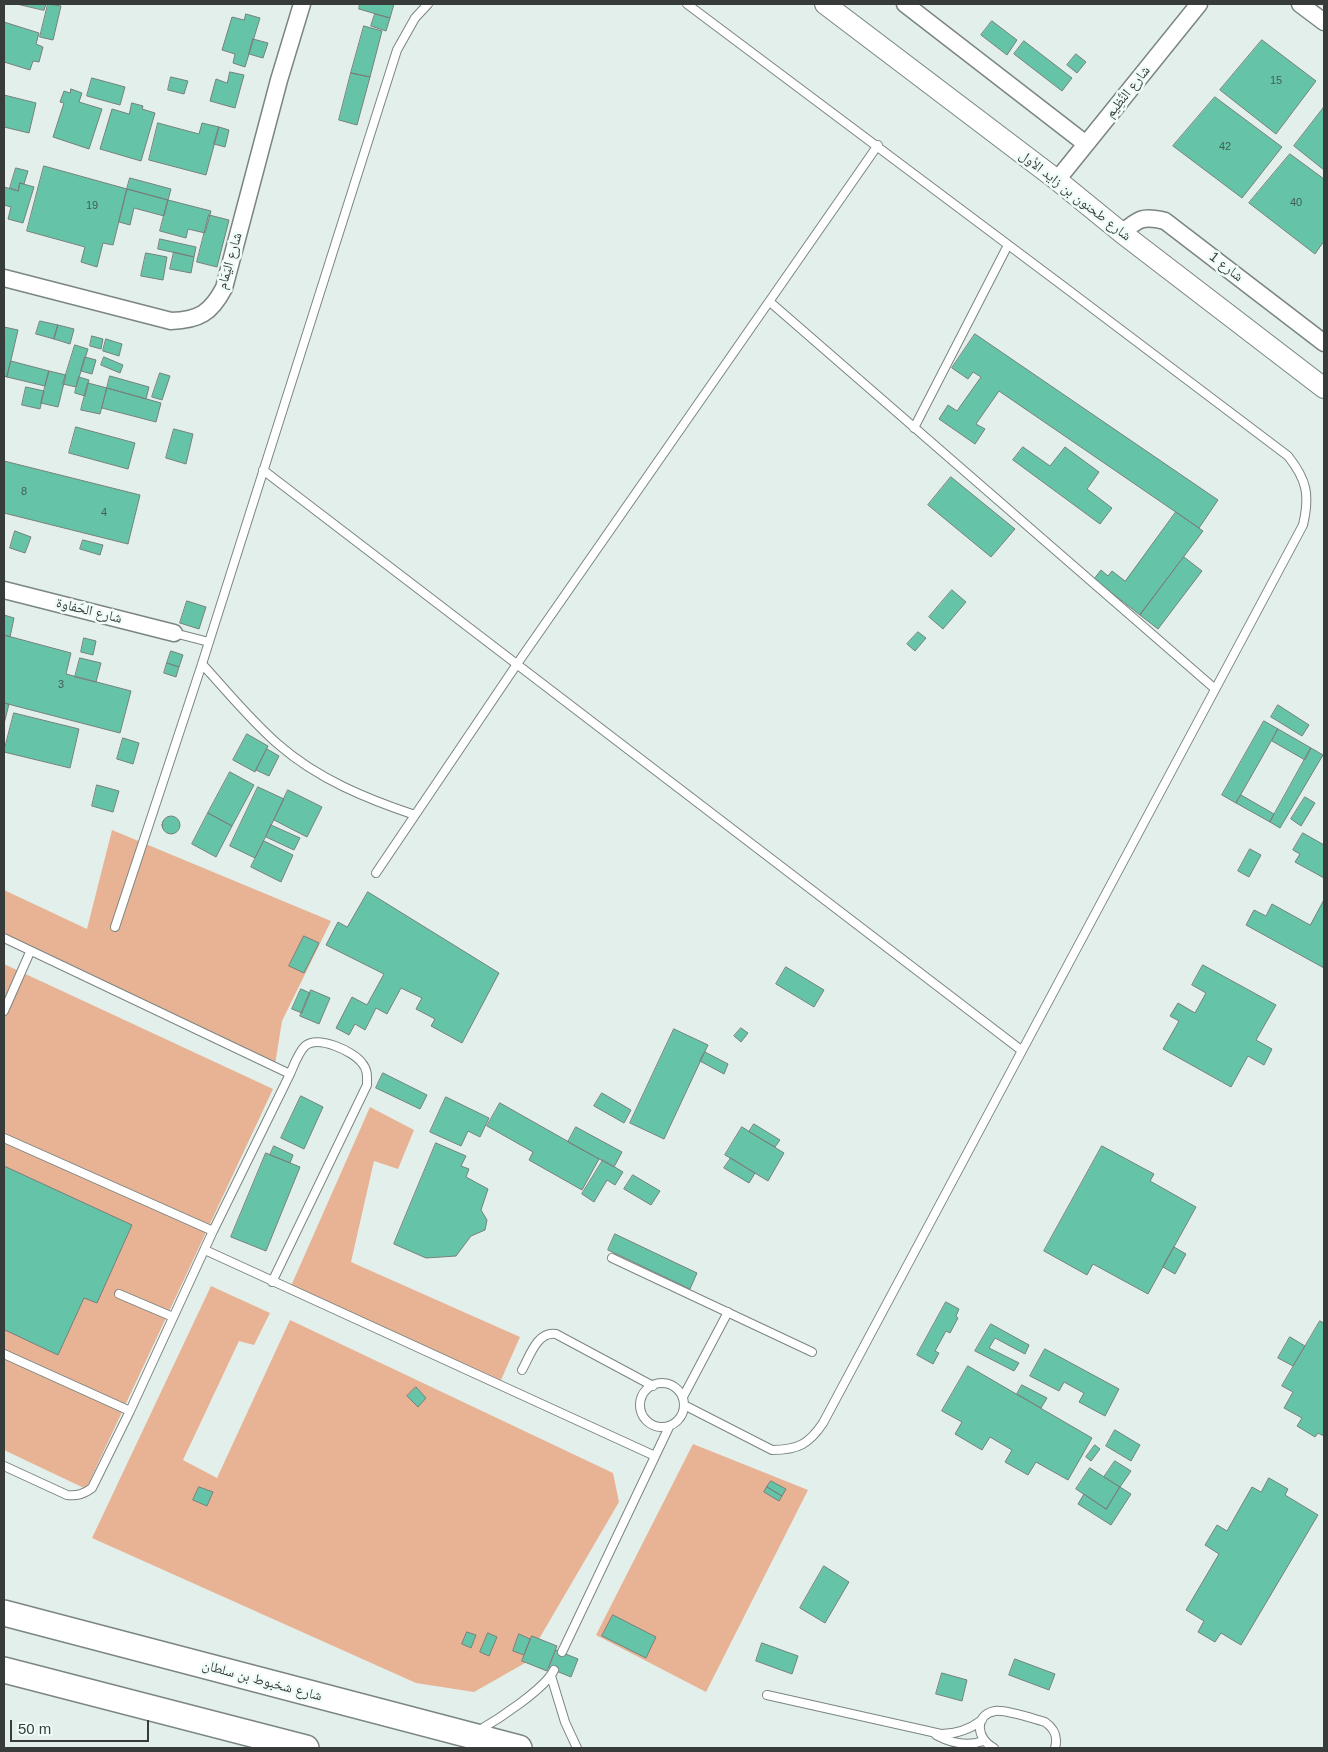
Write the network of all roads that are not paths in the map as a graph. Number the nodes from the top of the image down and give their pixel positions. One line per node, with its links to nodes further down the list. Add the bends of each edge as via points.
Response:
1 (302, 4): 14 (street, شارع اليَمَام, via 224,288 211,308 189,320 171,321)
2 (428, 4): 19 (lane, via 415,18 397,50)
3 (687, 4): 10 (lane)
4 (825, 4): 11 (street, شارع طحنون بن زايد الأول)
5 (905, 4): 9 (street)
6 (1199, 4): 9 (street, شارع النَّظِيم)
7 (1300, 4): 8 (street)
8 (1324, 22)
9 (1086, 144): 11 (street, شارع النَّظِيم)
10 (878, 145): 13 (lane); 15 (lane)
11 (1057, 180): 12 (street, شارع طحنون بن زايد الأول)
12 (1122, 233): 16 (street, شارع 1, via 1137,220 1156,218 1166,221); 17 (street, شارع طحنون بن زايد الأول)
13 (1008, 245): 18 (lane); 25 (lane, via 1288,456 1300,471 1306,488 1307,507 1302,525)
14 (4, 278)
15 (770, 302): 18 (lane); 24 (lane)
16 (1324, 343)
17 (1324, 388)
18 (914, 428): 25 (lane)
19 (263, 470): 22 (lane); 24 (lane)
20 (4, 590): 21 (street, شارع الحَفاوة)
21 (174, 633): 22 (lane)
22 (209, 642): 23 (lane)
23 (202, 664): 26 (lane, via 263,731 298,760 348,788); 28 (lane)
24 (517, 664): 26 (lane); 32 (lane)
25 (1214, 688): 32 (lane)
26 (415, 815): 27 (lane)
27 (376, 873)
28 (116, 927)
29 (4, 938): 30 (lane)
30 (30, 952): 31 (lane); 33 (lane)
31 (4, 1011)
32 (1021, 1050): 46 (lane, via 815,1436 788,1450 772,1450)
33 (290, 1074): 35 (lane); 38 (lane, via 305,1046 319,1041 361,1061 368,1077 363,1094)
34 (4, 1138): 35 (lane)
35 (212, 1232): 36 (lane)
36 (205, 1250): 38 (lane); 41 (lane)
37 (612, 1258): 40 (lane)
38 (272, 1282): 49 (lane)
39 (119, 1294): 41 (lane)
40 (728, 1312): 42 (lane); 46 (lane)
41 (173, 1317): 47 (lane)
42 (812, 1352)
43 (4, 1354): 47 (lane)
44 (522, 1370): 45 (lane, via 540,1338 550,1333)
45 (653, 1386): 46 (lane, via 660,1383 674,1386); 48 (lane, via 642,1396 643,1417 654,1426)
46 (684, 1401): 48 (lane, via 684,1412)
47 (130, 1412): 50 (lane, via 92,1488 85,1493 67,1495)
48 (669, 1427): 49 (lane)
49 (655, 1456): 52 (lane)
50 (4, 1466)
51 (4, 1613): 57 (main road, شارع شخبوط بن سلطان)
52 (562, 1652)
53 (4, 1670): 60 (main road)
54 (767, 1695): 56 (lane)
55 (982, 1720): 56 (lane, via 952,1734); 58 (lane, via 979,1728); 59 (lane, via 989,1713 1001,1710 1045,1722 1054,1730)
56 (930, 1732): 58 (lane, via 950,1742 970,1744)
57 (470, 1736): 61 (main road, شارع شخبوط بن سلطان); 62 (lane, via 504,1714 552,1673 565,1722)
58 (983, 1741): 63 (lane)
59 (1057, 1746)
60 (306, 1748)
61 (519, 1748)
62 (577, 1748)
63 (994, 1748)

